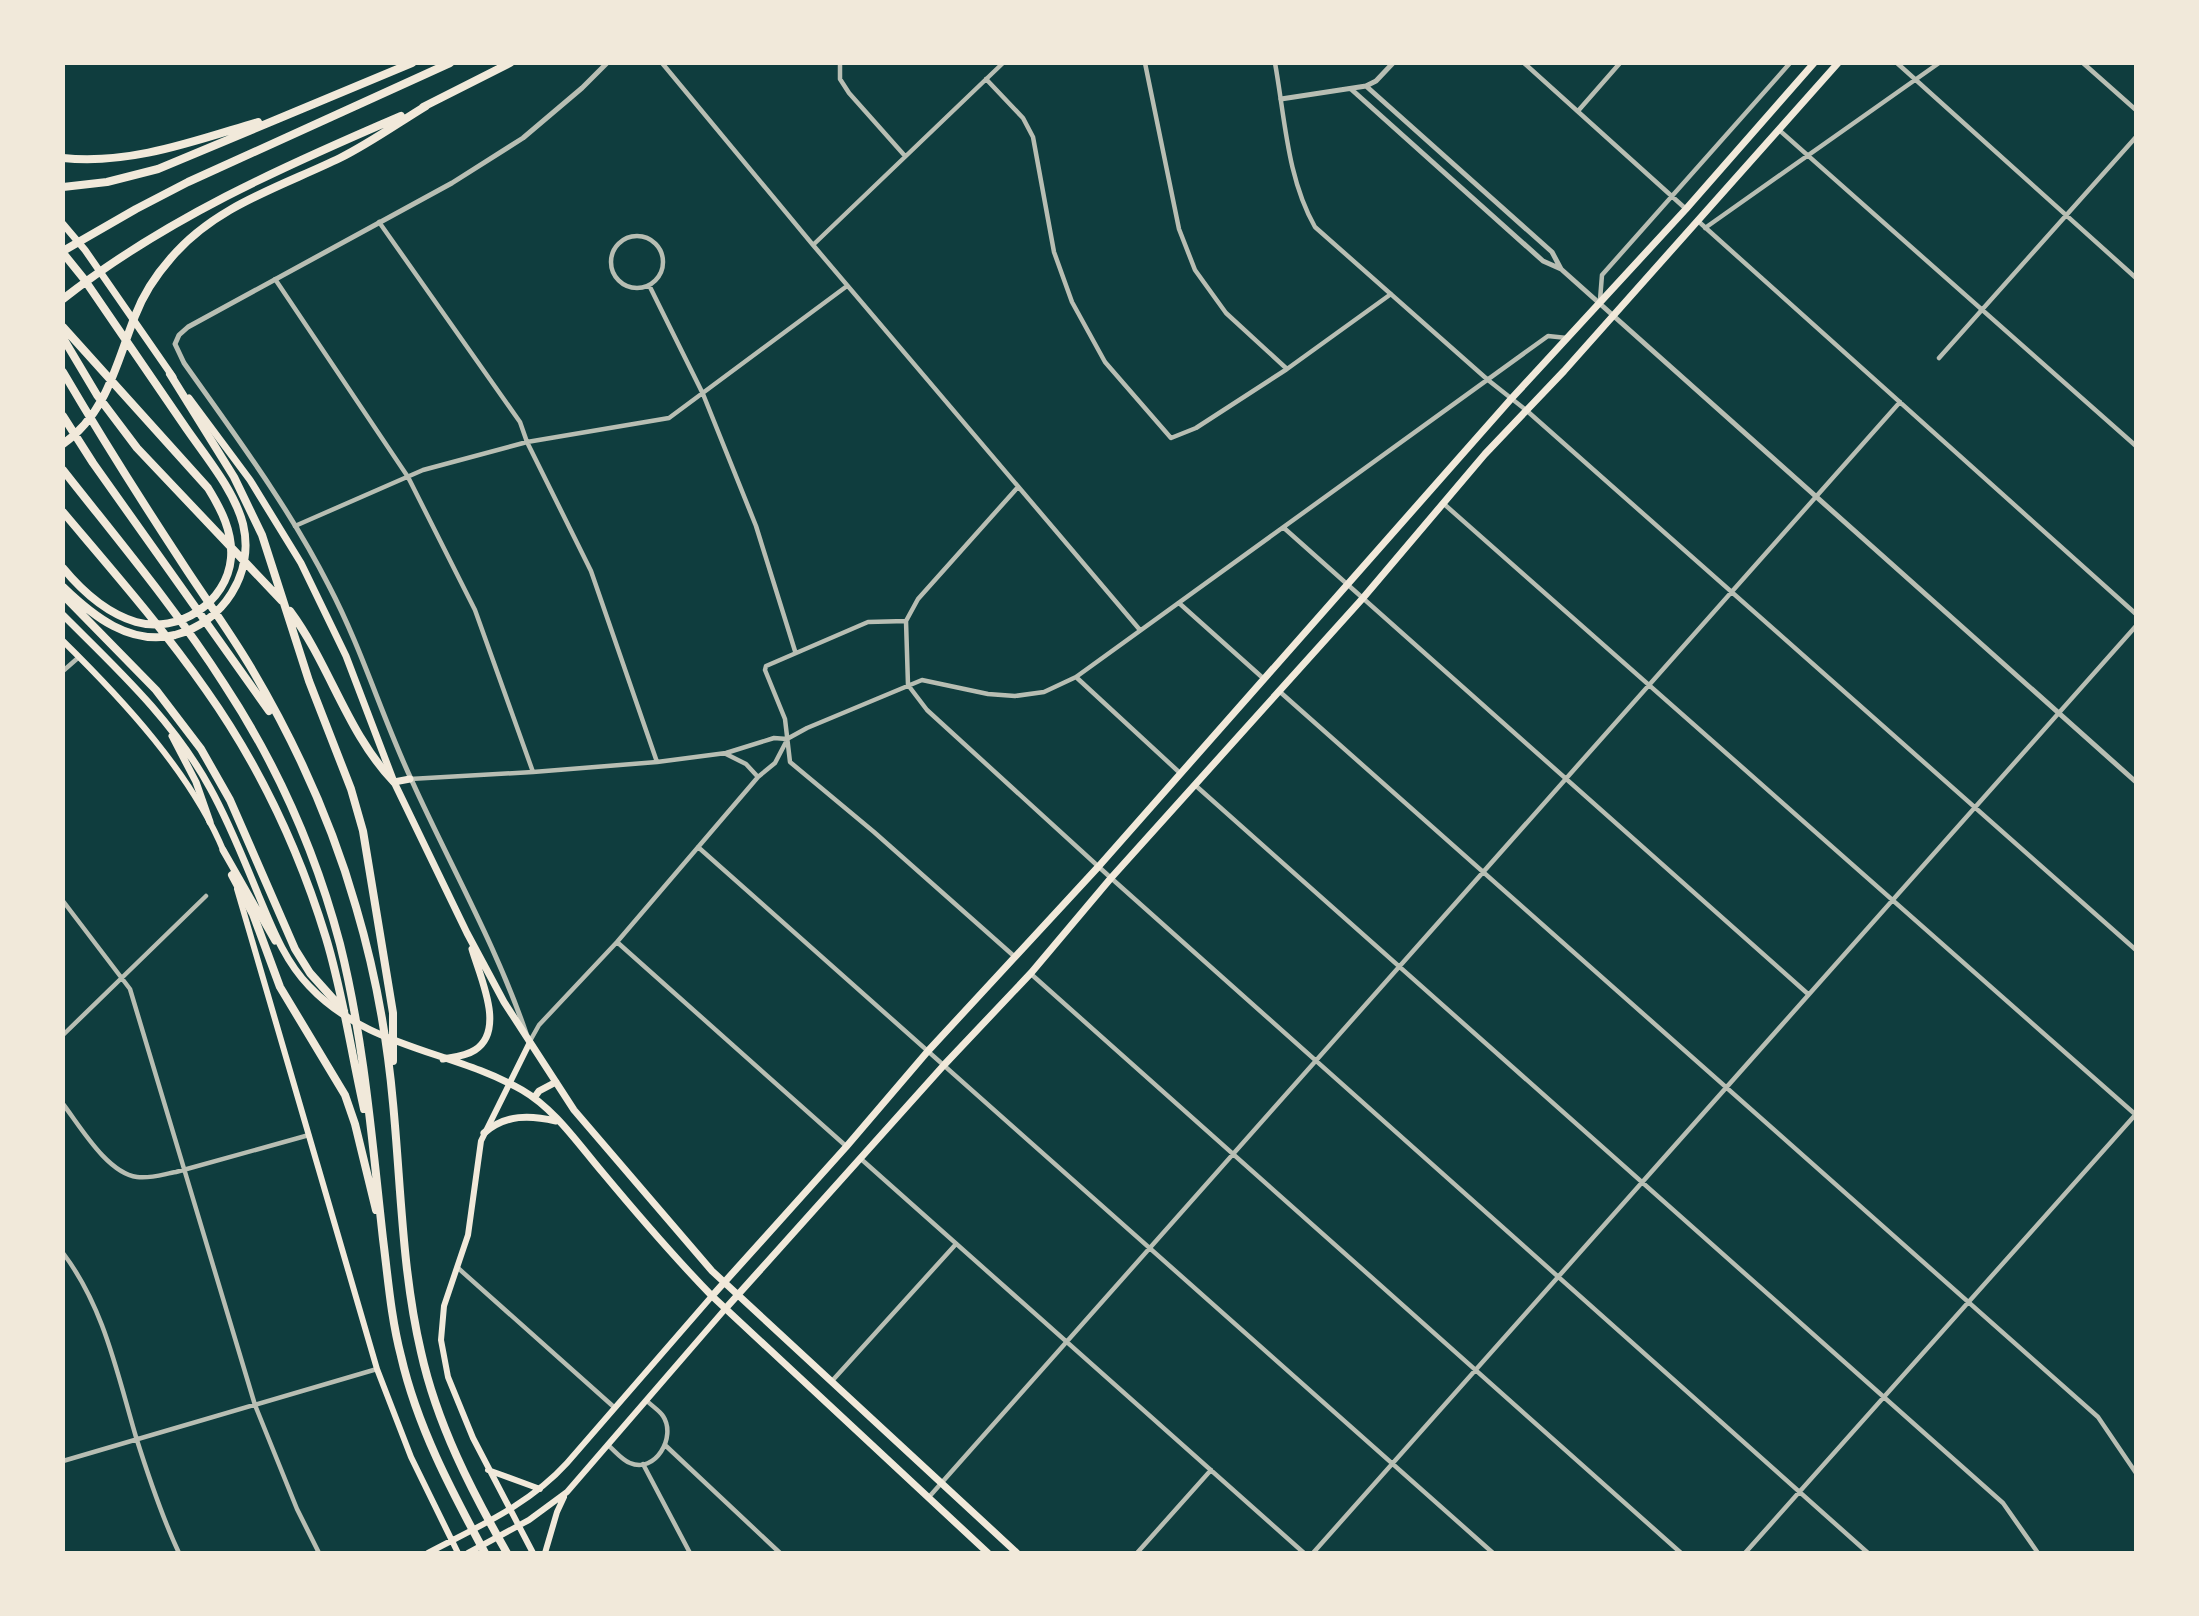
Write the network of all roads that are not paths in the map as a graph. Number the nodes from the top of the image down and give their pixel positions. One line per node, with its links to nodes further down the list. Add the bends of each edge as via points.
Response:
1 (412, 63): 27 (highway)
2 (450, 63): 42 (highway, via 160,196)
3 (510, 63): 24 (highway)
4 (607, 63): 38 (street, via 523,138)
5 (662, 63): 41 (street)
6 (839, 63): 30 (street, via 840,79 849,93)
7 (1003, 63): 19 (street)
8 (1145, 63): 57 (street, via 1179,229 1195,270 1226,313)
9 (1275, 63): 23 (street)
10 (1393, 63): 21 (street)
11 (1524, 63): 26 (street)
12 (1620, 63): 26 (street)
13 (1790, 63): 34 (street)
14 (1814, 63): 35 (main road)
15 (1838, 63): 28 (main road)
16 (1897, 63): 20 (street)
17 (1939, 63): 20 (street)
18 (2083, 63): 25 (street)
19 (986, 79): 30 (street); 57 (street, via 1023,118 1033,136 1054,252 1072,302 1105,362 1171,438 1196,428)
20 (1914, 79): 31 (street); 36 (street)
21 (1366, 86): 22 (street); 43 (street, via 1552,252)
22 (1351, 89): 23 (street); 43 (street, via 1543,261)
23 (1282, 99): 48 (street, via 1304,208 1315,227)
24 (426, 106): 49 (highway, via 240,188 161,231); 67 (highway, via 343,157 221,214 201,229 150,285 99,407)
25 (2136, 110)
26 (1578, 111): 34 (street)
27 (285, 115): 32 (highway, via 156,152 108,159); 33 (highway, via 158,169)
28 (1779, 130): 31 (street); 37 (main road)
29 (2136, 137): 36 (street)
30 (905, 156): 41 (street)
31 (1810, 156): 40 (street); 51 (street)
32 (63, 158)
33 (63, 187)
34 (1672, 197): 35 (street); 50 (street, via 1602,275)
35 (1686, 209): 50 (main road)
36 (2066, 216): 44 (street); 51 (street)
37 (1698, 221): 40 (street); 52 (main road)
38 (379, 222): 45 (street); 66 (street, via 520,422)
39 (63, 224): 59 (main road)
40 (1705, 228): 63 (street)
41 (813, 245): 47 (street)
42 (63, 252): 79 (highway, via 216,471 242,522 245,546 241,575 232,594 196,627 177,634 149,637 128,633 98,617)
43 (1561, 269): 50 (street)
44 (2136, 278)
45 (275, 279): 70 (street); 75 (street, via 188,327 176,339 176,349)
46 (649, 285): 46 (street, via 662,269 659,248 642,236 623,239 610,260 614,276 630,287); 61 (street)
47 (847, 286): 61 (street); 71 (street)
48 (1391, 294): 57 (street); 60 (street)
49 (63, 299)
50 (1600, 304): 52 (street); 55 (main road)
51 (1983, 310): 56 (street); 68 (street)
52 (1612, 314): 64 (main road); 72 (street)
53 (63, 327): 77 (highway, via 200,477 228,530 231,559 225,579 209,603 189,617 163,624 137,622 117,614 89,595)
54 (63, 338): 109 (highway, via 131,442 291,612 360,738)
55 (1568, 338): 60 (street, via 1548,336); 62 (main road)
56 (1939, 358)
57 (1287, 369)
58 (63, 372): 100 (highway, via 250,666)
59 (170, 374): 109 (main road, via 245,472 293,548 341,646); 144 (highway, via 242,490 272,562 351,789 363,831 393,1013)
60 (1488, 380): 62 (street); 76 (street)
61 (703, 394): 66 (street, via 669,418); 90 (street, via 756,526)
62 (1511, 399): 64 (street); 78 (main road)
63 (1900, 402): 72 (street); 84 (street)
64 (1526, 410): 73 (main road); 80 (street)
65 (63, 415): 100 (highway)
66 (527, 442): 70 (street); 103 (street, via 591,571)
67 (63, 444)
68 (2136, 446)
69 (63, 470): 149 (highway, via 198,645 249,724 281,786 340,944 359,1037)
70 (408, 477): 75 (street); 104 (street, via 475,610)
71 (1018, 487): 86 (street, via 918,599); 88 (street)
72 (1816, 497): 80 (street); 99 (street)
73 (1444, 504): 82 (main road); 96 (street)
74 (63, 512): 149 (highway, via 206,690 272,803 327,941)
75 (295, 526): 107 (street, via 357,643)
76 (1284, 528): 78 (street); 83 (street)
77 (63, 568)
78 (1347, 584): 82 (street); 94 (main road)
79 (63, 587)
80 (1732, 591): 96 (street); 112 (street)
81 (63, 595): 132 (highway, via 156,690 201,749 230,800 288,935 310,973)
82 (1363, 598): 97 (main road); 108 (street)
83 (1179, 603): 88 (street); 94 (street)
84 (2136, 614)
85 (63, 615): 98 (main road)
86 (906, 621): 90 (street, via 868,622); 95 (street)
87 (2136, 626): 99 (street)
88 (1140, 630): 93 (street)
89 (63, 641): 91 (main road)
90 (795, 651): 101 (street, via 765,670 785,719)
91 (79, 656): 92 (street); 113 (main road, via 140,722)
92 (63, 671)
93 (1076, 677): 95 (street, via 1044,692 1015,696 922,680); 105 (street)
94 (1264, 679): 105 (main road)
95 (908, 685): 101 (street); 116 (street, via 957,739)
96 (1649, 685): 108 (street); 122 (street)
97 (1278, 690): 111 (main road); 117 (street)
98 (155, 708): 113 (main road, via 184,756); 127 (main road, via 210,786)
99 (2059, 713): 110 (street); 112 (street)
100 (287, 736): 144 (highway, via 332,836 359,915 383,1023)
101 (787, 739): 102 (street, via 774,738); 106 (street, via 780,756); 126 (street, via 790,762)
102 (726, 753): 103 (street); 106 (street, via 751,768)
103 (657, 762): 104 (street)
104 (533, 772): 107 (street)
105 (1180, 773): 116 (main road)
106 (758, 778): 114 (street)
107 (410, 779): 109 (main road); 134 (street, via 510,986)
108 (1565, 779): 117 (street); 131 (street)
109 (394, 782): 123 (main road)
110 (2136, 782)
111 (1195, 785): 119 (main road); 128 (street)
112 (1976, 807): 122 (street); 125 (street)
113 (210, 822): 115 (main road)
114 (698, 847): 124 (street); 135 (street)
115 (223, 850): 118 (main road); 127 (main road)
116 (1099, 866): 119 (street); 126 (main road)
117 (1482, 872): 128 (street); 141 (street)
118 (232, 876): 148 (main road); 155 (highway, via 253,914 280,987 345,1095)
119 (1111, 878): 129 (main road); 137 (street)
120 (206, 896): 130 (street)
121 (63, 901): 130 (street)
122 (1892, 901): 131 (street); 145 (street)
123 (467, 933): 134 (main road); 136 (main road, via 490,1027 475,1050)
124 (617, 942): 134 (street, via 539,1025); 150 (street)
125 (2136, 950)
126 (1014, 957): 135 (main road)
127 (287, 958): 132 (main road, via 317,995)
128 (1399, 966): 137 (street); 154 (street)
129 (1031, 973): 138 (main road); 151 (street)
130 (120, 979): 133 (street); 153 (street, via 130,989)
131 (1808, 994): 141 (street)
132 (354, 1021): 136 (main road)
133 (63, 1035)
134 (530, 1042): 139 (main road); 140 (main road)
135 (928, 1051): 138 (street); 150 (main road)
136 (443, 1059): 140 (main road)
137 (1316, 1060): 151 (street); 160 (street)
138 (944, 1065): 152 (main road); 157 (street)
139 (556, 1082): 142 (main road); 161 (main road, via 646,1196)
140 (509, 1084): 142 (main road); 147 (main road)
141 (1726, 1088): 154 (street); 164 (street)
142 (534, 1098): 146 (main road)
143 (63, 1104): 153 (street, via 107,1162 135,1177)
144 (393, 1105): 197 (highway, via 410,1298 425,1369 460,1465)
145 (2136, 1114): 164 (street)
146 (559, 1122): 147 (main road, via 520,1116); 163 (main road)
147 (484, 1133): 159 (main road, via 470,1227)
148 (309, 1135): 153 (street); 167 (main road)
149 (372, 1146): 155 (highway)
150 (846, 1147): 161 (main road)
151 (1232, 1154): 157 (street); 168 (street)
152 (861, 1159): 156 (street); 162 (main road)
153 (186, 1169): 172 (street)
154 (1642, 1182): 160 (street); 170 (street)
155 (384, 1244): 196 (highway, via 395,1330 413,1399 444,1475)
156 (956, 1244): 166 (street); 169 (street)
157 (1149, 1248): 166 (street); 178 (street)
158 (63, 1253): 174 (street, via 94,1302)
159 (458, 1268): 173 (street); 180 (main road, via 442,1317 442,1353)
160 (1559, 1276): 168 (street); 185 (street)
161 (725, 1282): 162 (main road); 163 (main road)
162 (739, 1294): 165 (main road); 169 (main road)
163 (712, 1296): 165 (main road); 173 (main road)
164 (1967, 1303): 170 (street); 182 (street, via 2098,1417)
165 (726, 1308): 171 (main road); 187 (main road)
166 (1065, 1341): 181 (street); 183 (street)
167 (377, 1368): 172 (street); 190 (main road, via 407,1447)
168 (1476, 1370): 178 (street); 208 (street)
169 (832, 1381): 183 (main road)
170 (1884, 1397): 185 (street); 211 (street, via 2003,1503)
171 (647, 1401): 175 (street, via 663,1416); 176 (main road)
172 (255, 1405): 174 (street); 192 (street)
173 (615, 1408): 184 (main road)
174 (137, 1440): 177 (street); 191 (street)
175 (665, 1445): 179 (street, via 657,1457); 201 (street)
176 (608, 1446): 179 (street, via 628,1463); 186 (main road)
177 (63, 1461)
178 (1392, 1463): 206 (street); 207 (street)
179 (643, 1464): 200 (street)
180 (488, 1469): 184 (main road); 188 (main road)
181 (1211, 1470): 204 (street); 205 (street)
182 (2136, 1473)
183 (942, 1483): 187 (street); 203 (main road)
184 (540, 1489): 188 (main road)
185 (1800, 1491): 209 (street); 210 (street)
186 (567, 1492): 189 (main road); 199 (main road, via 556,1511)
187 (929, 1497): 202 (main road)
188 (506, 1512): 189 (main road); 190 (main road)
189 (515, 1528): 195 (main road); 198 (main road)
190 (455, 1539): 193 (main road); 194 (main road)
191 (179, 1553)
192 (318, 1553)
193 (428, 1553)
194 (458, 1553)
195 (468, 1553)
196 (485, 1553)
197 (507, 1553)
198 (533, 1553)
199 (545, 1553)
200 (690, 1553)
201 (779, 1553)
202 (988, 1553)
203 (1017, 1553)
204 (1137, 1553)
205 (1304, 1553)
206 (1313, 1553)
207 (1493, 1553)
208 (1681, 1553)
209 (1745, 1553)
210 (1868, 1553)
211 (2038, 1553)

